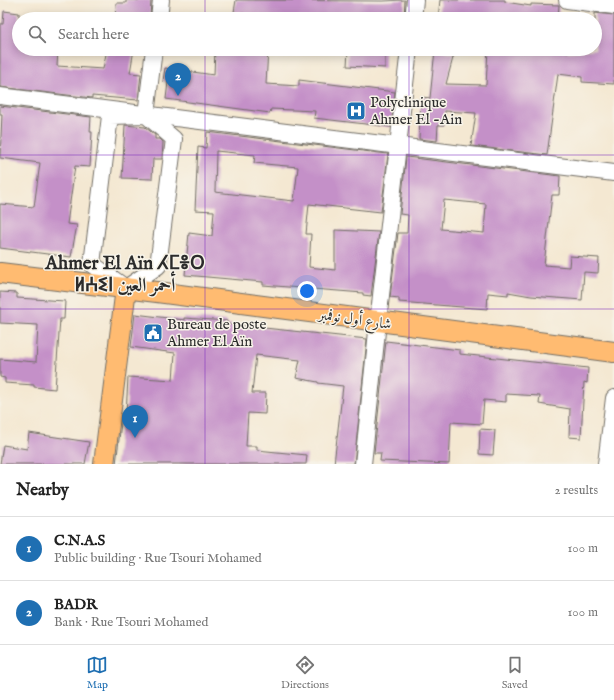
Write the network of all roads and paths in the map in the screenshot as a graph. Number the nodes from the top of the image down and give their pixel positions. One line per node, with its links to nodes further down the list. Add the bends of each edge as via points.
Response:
1 (161, 0): 5 (street)
2 (415, 0): 6 (street)
3 (567, 0): 4 (street)
4 (614, 6)
5 (160, 12)
6 (414, 12)
7 (153, 56): 10 (street)
8 (408, 56): 11 (street)
9 (0, 96): 10 (street)
10 (146, 115): 11 (street); 14 (street, via 174,139 158,266); 14 (street, via 110,116 92,264)
11 (398, 146): 12 (street); 15 (street)
12 (614, 173)
13 (0, 273): 14 (main road, شارع أول نوفمبر)
14 (126, 288): 15 (main road, شارع أول نوفمبر); 18 (main road)
15 (378, 322): 16 (main road, شارع أول نوفمبر); 19 (street)
16 (614, 352)
17 (614, 398): 20 (street)
18 (104, 464)
19 (363, 464)
20 (606, 464)

